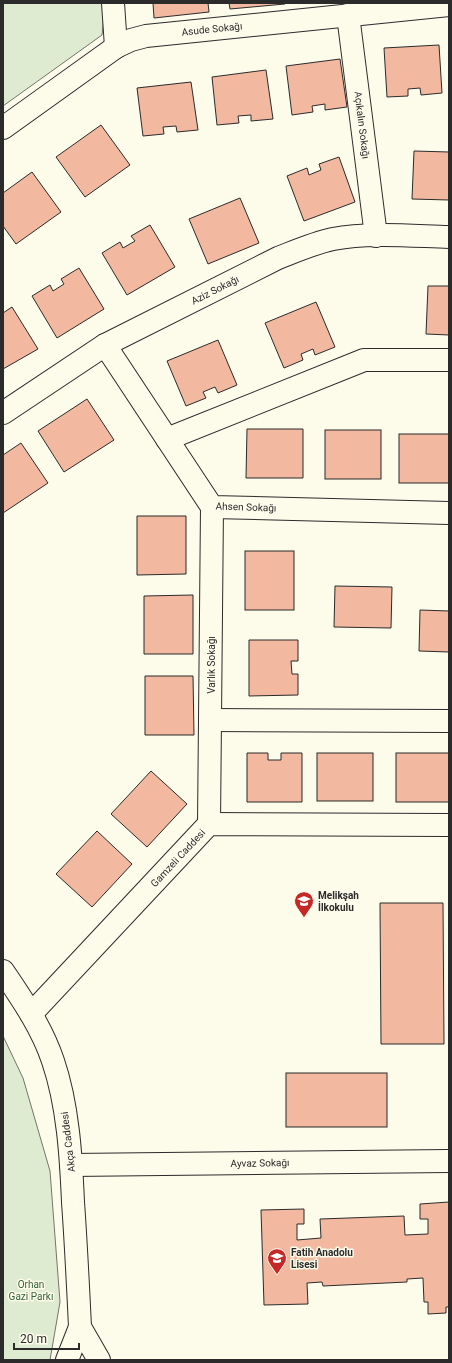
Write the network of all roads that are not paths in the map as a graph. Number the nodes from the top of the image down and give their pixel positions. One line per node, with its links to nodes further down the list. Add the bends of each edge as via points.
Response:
1 (112, 3): 4 (street)
2 (449, 4): 3 (street, Asude Sokağı)
3 (348, 15): 4 (street, Asude Sokağı, via 146,36); 6 (street, Açıkalın Sokağı)
4 (116, 46): 5 (street, Asude Sokağı)
5 (3, 128)
6 (376, 236): 7 (street, Aziz Sokağı); 8 (street, Aziz Sokağı, via 333,239 307,246)
7 (449, 237)
8 (105, 345): 10 (street, Aziz Sokağı); 11 (street, Ahsen Sokağı)
9 (449, 360): 11 (street, via 364,360)
10 (3, 413)
11 (167, 439): 12 (street, Ahsen Sokağı)
12 (212, 506): 13 (street, Ahsen Sokağı); 14 (street, Varlık Sokağı)
13 (449, 513)
14 (210, 720): 15 (street); 16 (street, Varlık Sokağı)
15 (449, 721)
16 (210, 824): 17 (street, Gamzeli Caddesi); 19 (street, Gamzeli Caddesi)
17 (449, 825)
18 (3, 971): 19 (street, Akça Caddesi)
19 (31, 1014): 21 (street, Akça Caddesi, via 47,1045 60,1083)
20 (449, 1161): 21 (street, Ayvaz Sokağı)
21 (71, 1166): 22 (street, Akça Caddesi)
22 (80, 1327): 23 (street, Akça Caddesi); 24 (street, Akça Caddesi)
23 (67, 1360)
24 (99, 1360)

